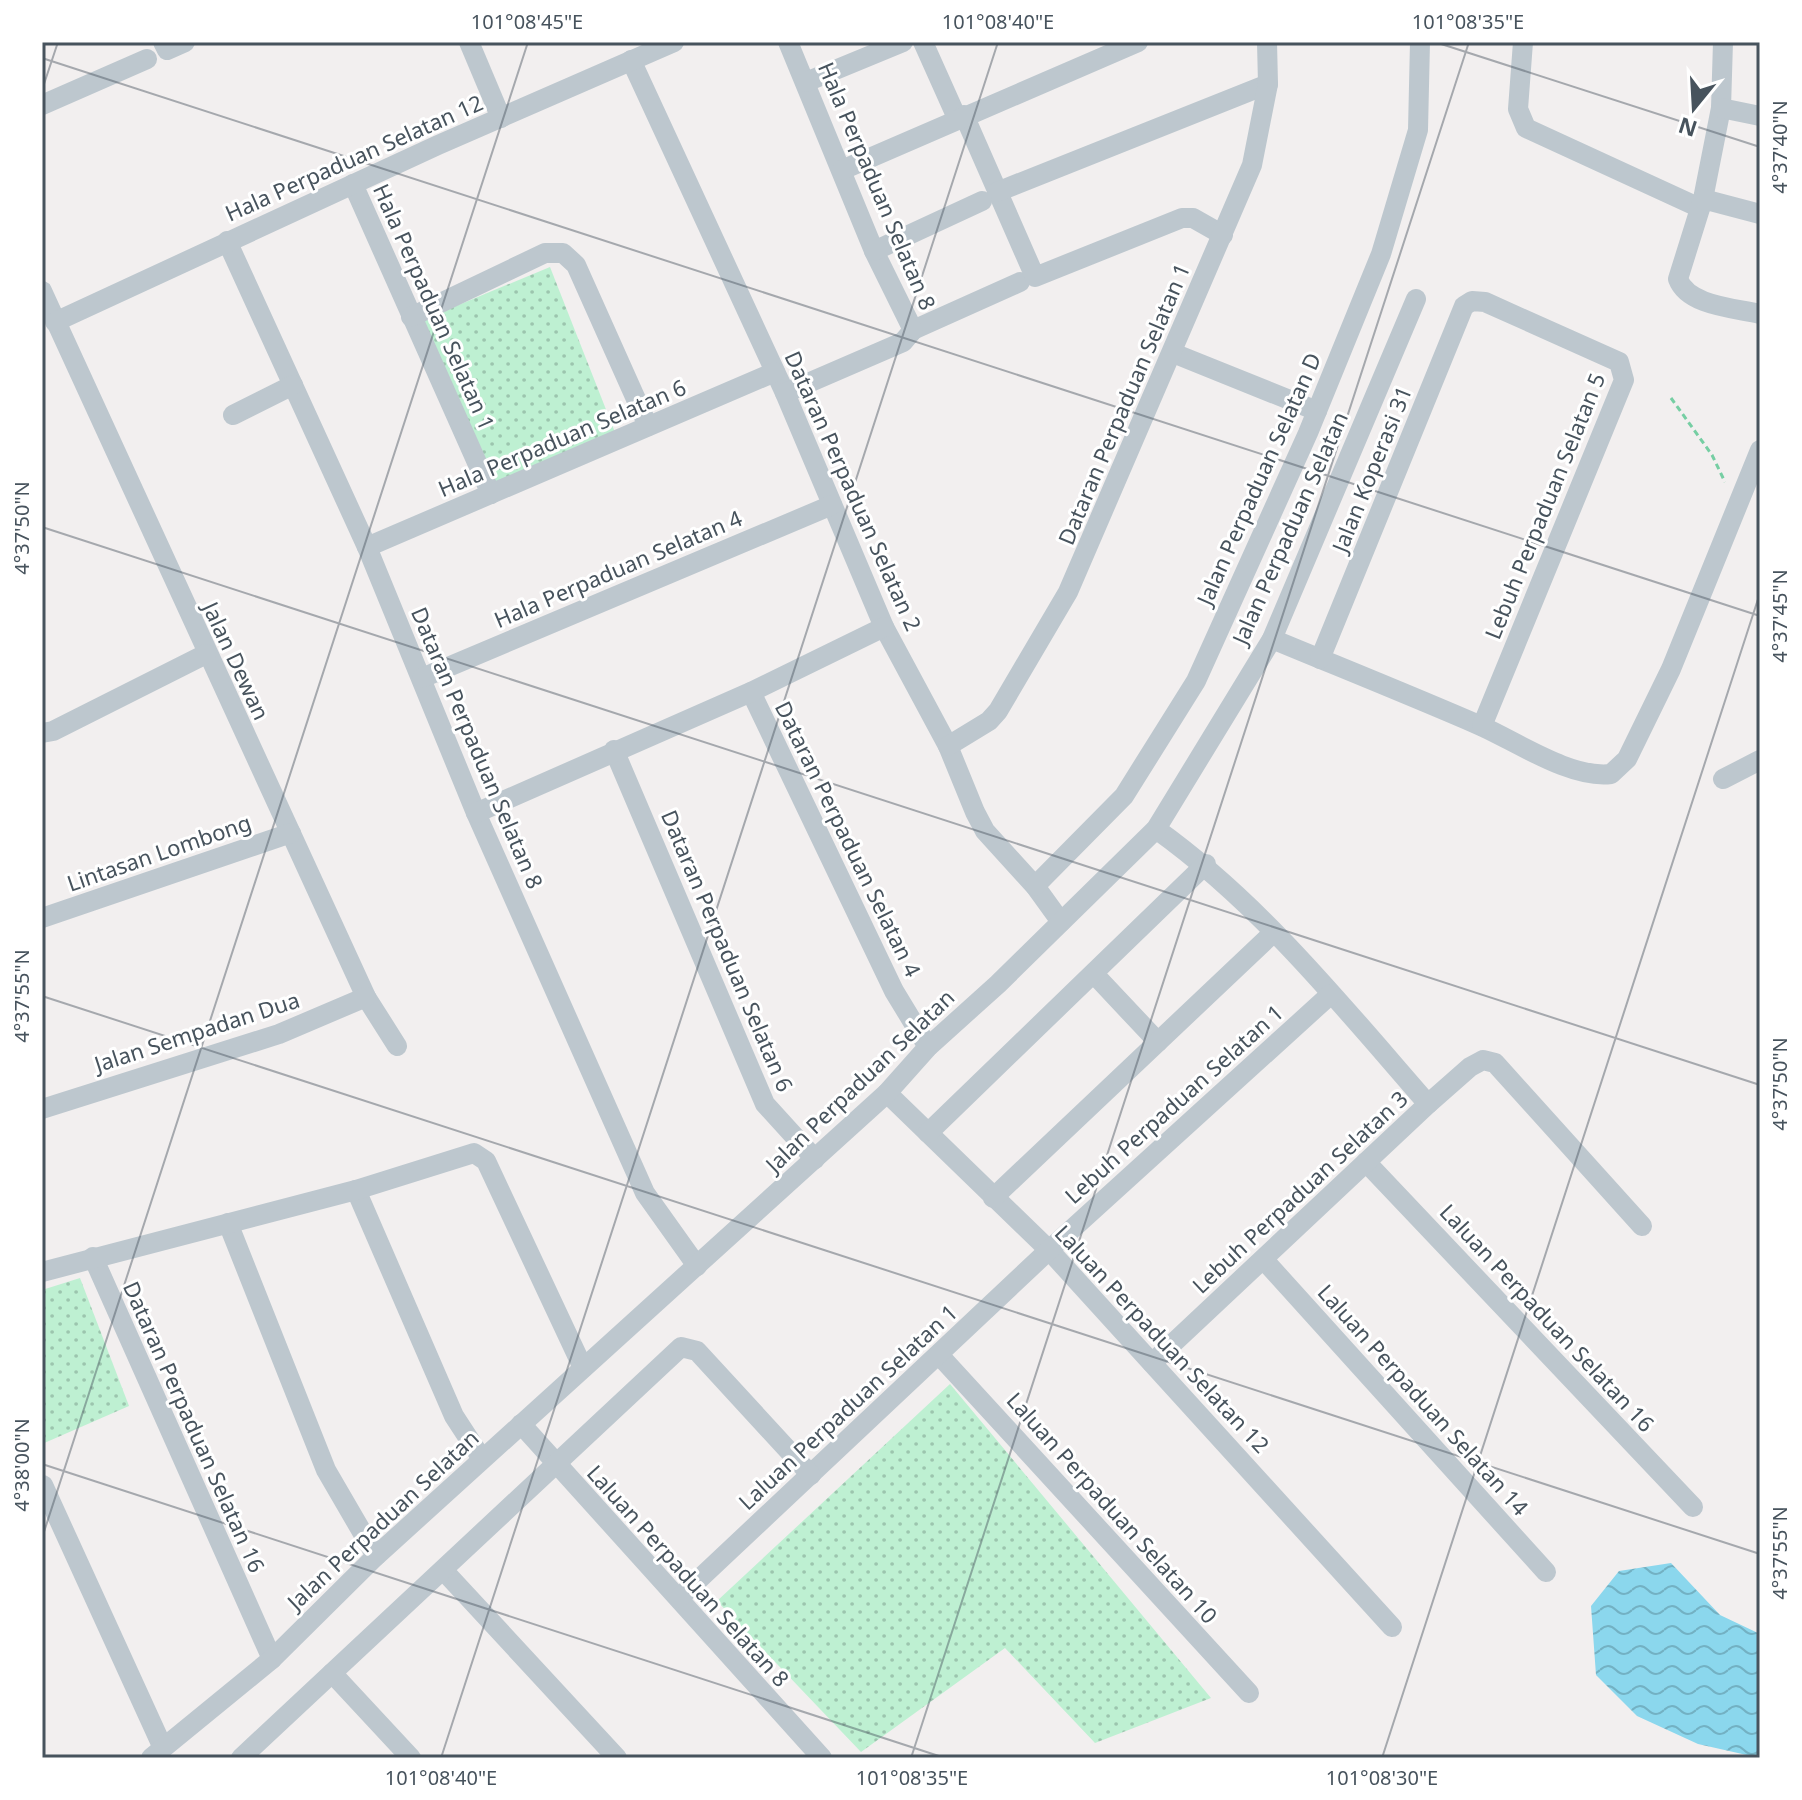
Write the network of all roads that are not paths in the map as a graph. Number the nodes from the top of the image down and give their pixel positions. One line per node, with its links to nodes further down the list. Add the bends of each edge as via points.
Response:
1 (469, 42): 19 (street)
2 (674, 42): 12 (street, Hala Perpaduan Selatan 12)
3 (788, 42): 13 (street, Hala Perpaduan Selatan 8)
4 (903, 42): 13 (street)
5 (923, 42): 17 (street)
6 (1138, 42): 17 (street)
7 (1267, 42): 14 (street, Dataran Perpaduan Selatan 1)
8 (1420, 42): 40 (street, Jalan Perpaduan Selatan D, via 1414,152 1381,254)
9 (1523, 42): 23 (street, via 1518,109 1526,128)
10 (1723, 42): 16 (street)
11 (147, 59): 15 (street)
12 (631, 60): 19 (street, Hala Perpaduan Selatan 12); 37 (street, Dataran Perpaduan Selatan 2)
13 (806, 82): 20 (street, Hala Perpaduan Selatan 8)
14 (1268, 84): 22 (street); 25 (street, Dataran Perpaduan Selatan 1, via 1252,165)
15 (42, 105)
16 (1721, 108): 18 (street); 23 (street)
17 (960, 116): 20 (street); 22 (street)
18 (1760, 116)
19 (501, 118): 21 (street, Hala Perpaduan Selatan 12)
20 (842, 170): 27 (street, Hala Perpaduan Selatan 8)
21 (353, 184): 26 (street, Hala Perpaduan Selatan 12); 33 (street, Hala Perpaduan Selatan 1)
22 (990, 196): 27 (street); 28 (street)
23 (1701, 203): 24 (street); 32 (street, via 1678,270 1681,287 1695,297)
24 (1760, 214)
25 (1223, 235): 28 (street, Hala Perpaduan Selatan 8, via 1193,218 1182,218); 36 (street, Dataran Perpaduan Selatan 1)
26 (227, 241): 34 (street, Hala Perpaduan Selatan 12); 38 (street, Dataran Perpaduan Selatan 8)
27 (874, 251): 35 (street, Hala Perpaduan Selatan 8)
28 (1027, 280): 35 (street, Hala Perpaduan Selatan 8)
29 (42, 291): 34 (street, Jalan Dewan)
30 (1416, 299): 49 (street, Jalan Perpaduan Selatan)
31 (1472, 301): 51 (street, Jalan Koperasi 31, via 1460,316); 54 (street, Lebuh Perpaduan Selatan 5, via 1485,302 1619,362 1624,380)
32 (1760, 314)
33 (411, 317): 42 (street, via 545,253 563,253 576,265); 45 (street, Hala Perpaduan Selatan 1)
34 (55, 322): 50 (street, Jalan Dewan)
35 (913, 330): 39 (street, via 903,342)
36 (1173, 353): 40 (street); 56 (street, Dataran Perpaduan Selatan 1, via 1068,592 998,711)
37 (775, 372): 39 (street, Dataran Perpaduan Selatan 2); 42 (street, Hala Perpaduan Selatan 6)
38 (293, 385): 41 (street); 47 (street, Dataran Perpaduan Selatan 8)
39 (785, 393): 46 (street, Dataran Perpaduan Selatan 2)
40 (1317, 411): 64 (street, Jalan Perpaduan Selatan D, via 1173,722 1124,796)
41 (233, 415)
42 (648, 426): 45 (street, Hala Perpaduan Selatan 6)
43 (1760, 450): 44 (street)
44 (1754, 484): 54 (street, via 1737,507 1671,669 1620,767 1611,774 1588,774)
45 (491, 494): 47 (street, Hala Perpaduan Selatan 6)
46 (832, 505): 48 (street, Dataran Perpaduan Selatan 2); 52 (street, Hala Perpaduan Selatan 4)
47 (367, 547): 52 (street, Dataran Perpaduan Selatan 8)
48 (884, 627): 53 (street); 56 (street, Dataran Perpaduan Selatan 2)
49 (1272, 639): 51 (street); 61 (street, Jalan Perpaduan Selatan)
50 (206, 654): 55 (street); 62 (street, Jalan Dewan)
51 (1320, 659): 54 (street)
52 (422, 678): 60 (street, Dataran Perpaduan Selatan 8)
53 (751, 692): 57 (street); 73 (street, Dataran Perpaduan Selatan 4, via 894,991)
54 (1482, 726)
55 (42, 733)
56 (948, 746): 64 (street, Dataran Perpaduan Selatan 2, via 985,831)
57 (614, 750): 60 (street); 78 (street, Dataran Perpaduan Selatan 6, via 765,1104)
58 (1760, 760): 59 (street)
59 (1723, 779)
60 (476, 813): 87 (street, Dataran Perpaduan Selatan 8, via 645,1193)
61 (1156, 829): 63 (street); 66 (street, Jalan Perpaduan Selatan)
62 (291, 833): 65 (street, Lintasan Lombong); 70 (street, Jalan Dewan)
63 (1206, 864): 67 (street); 68 (street)
64 (1035, 886): 66 (street, Dataran Perpaduan Selatan 2)
65 (42, 918)
66 (1061, 922): 73 (street, Jalan Perpaduan Selatan)
67 (1273, 933): 69 (street); 71 (street)
68 (1095, 975): 71 (street); 77 (street)
69 (1331, 994): 75 (street); 84 (street, Lebuh Perpaduan Selatan 1)
70 (366, 997): 72 (street, Jalan Dewan); 76 (street, Jalan Sempadan Dua, via 279,1034)
71 (1158, 1042): 81 (street)
72 (397, 1046)
73 (928, 1047): 74 (street, Jalan Perpaduan Selatan)
74 (887, 1093): 77 (street, Laluan Perpaduan Selatan 12); 78 (street, Jalan Perpaduan Selatan)
75 (1428, 1104): 79 (street, Lebuh Perpaduan Selatan 3); 83 (street, Lebuh Perpaduan Selatan 3, via 1470,1067 1483,1060 1495,1063)
76 (42, 1109)
77 (928, 1133): 81 (street, Laluan Perpaduan Selatan 12)
78 (815, 1159): 87 (street, Jalan Perpaduan Selatan)
79 (1366, 1162): 86 (street, Lebuh Perpaduan Selatan 3); 97 (street, Laluan Perpaduan Selatan 16)
80 (356, 1190): 82 (street); 91 (street, via 461,1155 474,1153 486,1161); 93 (street, via 454,1416)
81 (993, 1198): 84 (street, Laluan Perpaduan Selatan 12)
82 (228, 1223): 85 (street); 98 (street, via 326,1470)
83 (1642, 1226)
84 (1049, 1250): 89 (street, Laluan Perpaduan Selatan 1); 90 (street, Laluan Perpaduan Selatan 12)
85 (93, 1257): 88 (street); 103 (street, Dataran Perpaduan Selatan 16)
86 (1264, 1260): 90 (street, Lebuh Perpaduan Selatan 3); 100 (street, Laluan Perpaduan Selatan 14)
87 (697, 1266): 91 (street, Jalan Perpaduan Selatan)
88 (42, 1272)
89 (940, 1356): 95 (street, Laluan Perpaduan Selatan 1); 105 (street, Laluan Perpaduan Selatan 10)
90 (1152, 1363): 102 (street, Laluan Perpaduan Selatan 12)
91 (583, 1368): 92 (street, Jalan Perpaduan Selatan)
92 (521, 1424): 93 (street, Jalan Perpaduan Selatan); 94 (street, Laluan Perpaduan Selatan 8)
93 (482, 1459): 98 (street, Jalan Perpaduan Selatan)
94 (556, 1466): 95 (street, via 686,1347 697,1351); 99 (street); 101 (street, Laluan Perpaduan Selatan 8)
95 (811, 1475): 101 (street, Laluan Perpaduan Selatan 1)
96 (43, 1485): 106 (street)
97 (1693, 1507)
98 (376, 1556): 103 (street, Jalan Perpaduan Selatan)
99 (444, 1571): 104 (street); 109 (street)
100 (1546, 1572)
101 (679, 1598): 110 (street, Laluan Perpaduan Selatan 8)
102 (1392, 1627)
103 (272, 1659): 106 (street, Jalan Perpaduan Selatan)
104 (332, 1673): 107 (street); 108 (street)
105 (1249, 1693)
106 (157, 1753)
107 (241, 1758)
108 (411, 1758)
109 (617, 1758)
110 (822, 1758)

